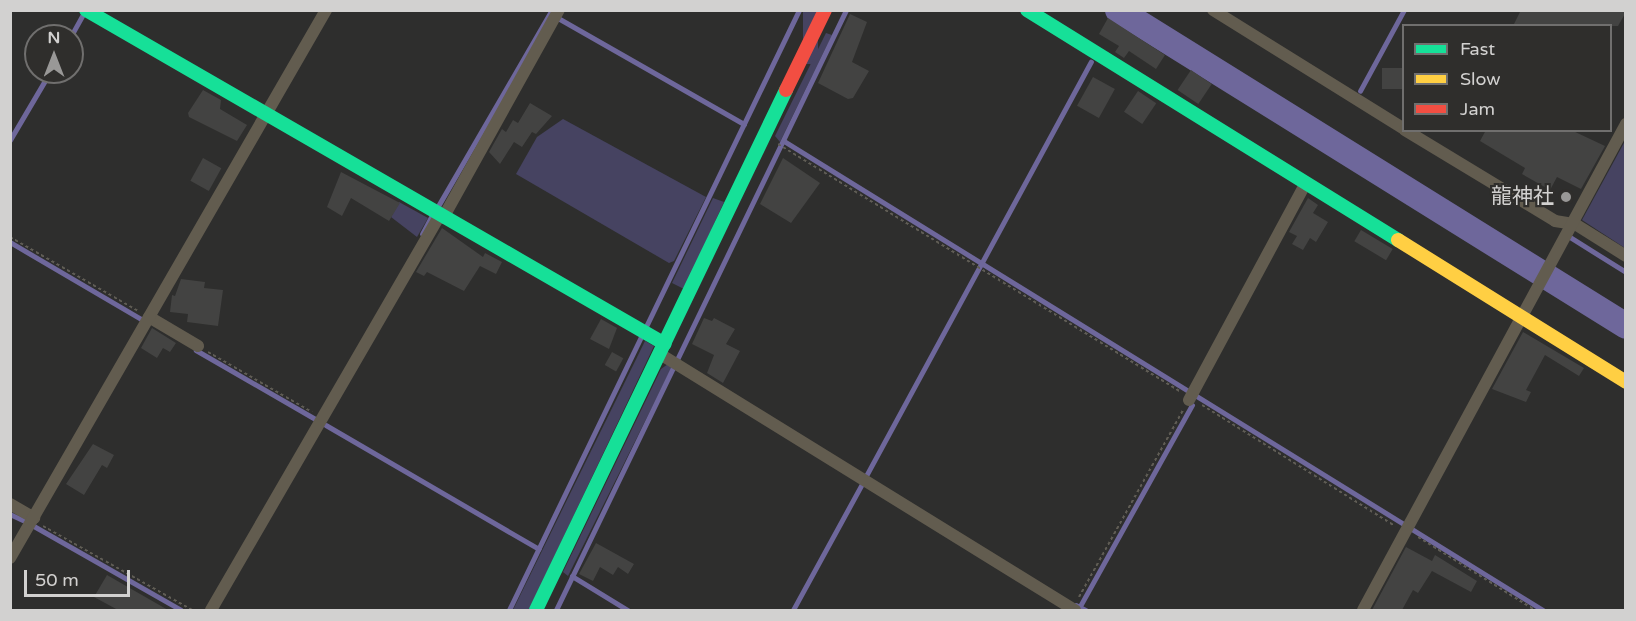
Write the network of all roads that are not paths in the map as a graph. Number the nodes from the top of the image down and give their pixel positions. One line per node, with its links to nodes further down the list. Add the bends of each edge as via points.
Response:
1 (86, 10): 7 (street)
2 (326, 10): 7 (street)
3 (559, 10): 12 (street)
4 (825, 10): 18 (street)
5 (1027, 10): 11 (street)
6 (1212, 10): 9 (street)
7 (265, 115): 12 (street); 15 (street)
8 (1626, 124): 13 (street)
9 (1402, 129)
10 (1407, 132): 13 (street, via 1555,221)
11 (1306, 183): 16 (street); 20 (street)
12 (437, 217): 18 (street, via 644,333); 25 (street, via 325,419)
13 (1568, 224): 14 (street); 16 (street, via 1538,281)
14 (1626, 256)
15 (149, 317): 17 (street); 22 (street)
16 (1524, 319): 19 (street); 27 (street)
17 (198, 346)
18 (663, 349): 24 (street, via 676,363); 26 (street)
19 (1626, 382)
20 (1191, 397)
21 (10, 504): 22 (street)
22 (33, 519): 23 (street)
23 (10, 558)
24 (1076, 605)
25 (211, 610)
26 (536, 610)
27 (1362, 610)

